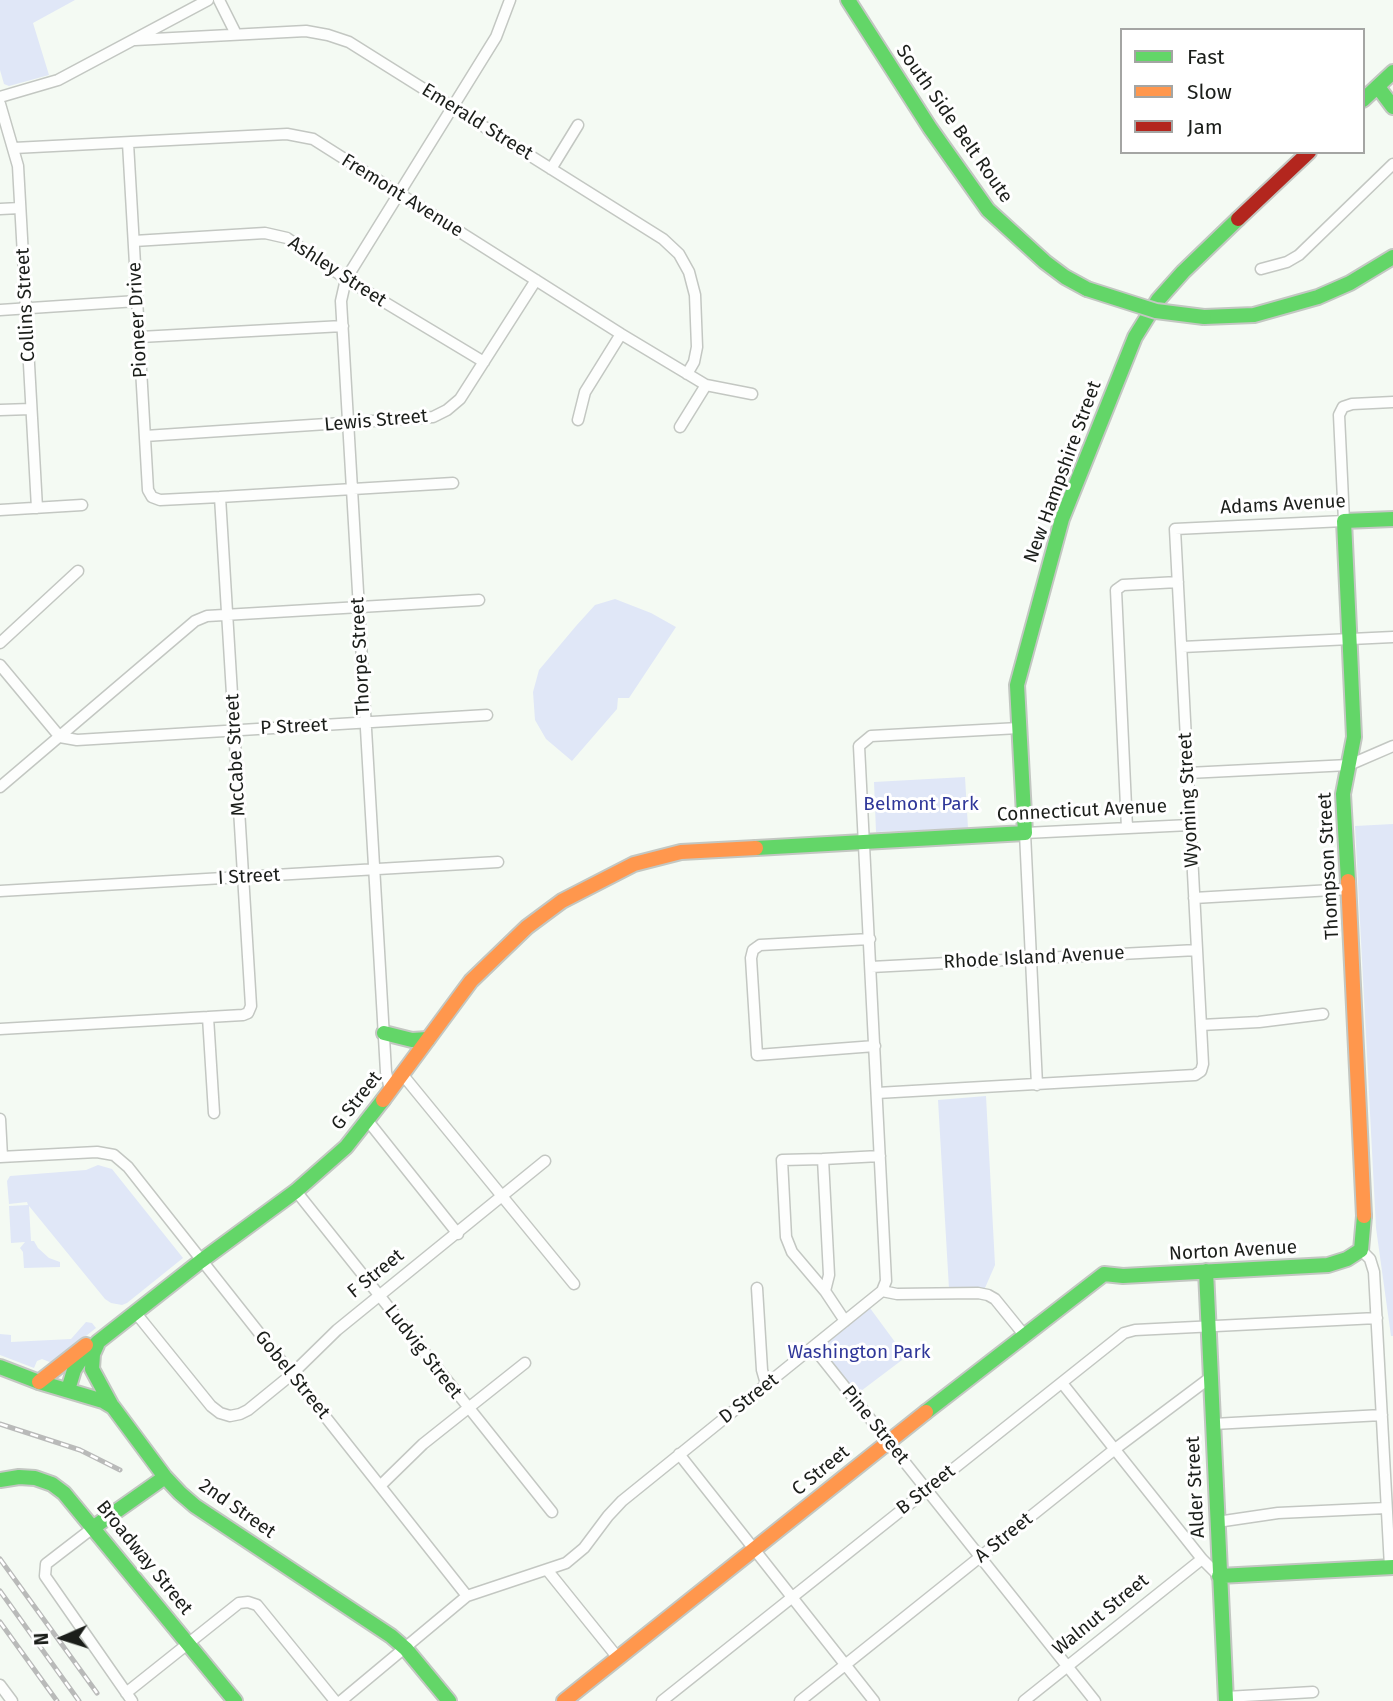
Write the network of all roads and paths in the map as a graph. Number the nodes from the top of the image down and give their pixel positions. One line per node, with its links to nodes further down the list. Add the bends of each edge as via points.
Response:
1 (208, 0): 6 (street)
2 (219, 0): 5 (street)
3 (848, 0): 24 (street, South Side Belt Route, bridge, via 988,210 1045,262 1087,289 1156,312 1228,318 1318,297)
4 (507, 1): 13 (street, via 496,37)
5 (236, 34): 6 (street, Emerald Street); 13 (street, Emerald Street, via 328,34 349,42)
6 (135, 40): 9 (street, via 58,80)
7 (1393, 72): 8 (street)
8 (1378, 87): 10 (street); 12 (street)
9 (0, 97)
10 (1365, 98)
11 (0, 104): 16 (street, Collins Street)
12 (1393, 107)
13 (453, 108): 19 (street, Emerald Street); 20 (street)
14 (578, 125): 19 (street)
15 (128, 143): 16 (street, Fremont Avenue); 20 (street, Fremont Avenue, via 300,135); 23 (street, Pioneer Drive)
16 (14, 149): 21 (street, Collins Street)
17 (1307, 154): 66 (street, New Hampshire Street, via 1184,272 1141,325 1075,483 1048,566 1017,685)
18 (1393, 164): 25 (street, via 1299,255)
19 (551, 169): 35 (street, Emerald Street, via 663,239 679,254 695,295 697,347)
20 (400, 194): 26 (street); 27 (street, Fremont Avenue)
21 (20, 208): 22 (street); 29 (street, Collins Street)
22 (0, 209)
23 (134, 241): 26 (street, Ashley Street, via 265,233 287,238); 28 (street, Pioneer Drive)
24 (1393, 257)
25 (1261, 269)
26 (346, 279): 31 (street, Thorpe Street, via 341,301); 34 (street, Ashley Street)
27 (536, 280): 32 (street, Fremont Avenue); 34 (street, Lewis Street)
28 (137, 301): 29 (street); 33 (street, Pioneer Drive)
29 (26, 309): 30 (street); 39 (street, Collins Street)
30 (0, 310)
31 (343, 326): 33 (street); 42 (street, Thorpe Street)
32 (621, 334): 35 (street, Fremont Avenue); 41 (street, via 585,392)
33 (140, 337): 44 (street, Pioneer Drive)
34 (484, 362): 42 (street, Lewis Street, via 460,400 433,417)
35 (687, 374): 36 (street, Fremont Avenue)
36 (706, 385): 37 (street, Fremont Avenue); 43 (street)
37 (752, 394)
38 (1393, 402): 52 (street, Thompson Street, via 1352,404 1343,407 1339,415)
39 (31, 409): 40 (street); 49 (street, Collins Street)
40 (0, 410)
41 (578, 420)
42 (349, 424): 44 (street, Lewis Street); 46 (street, Thorpe Street)
43 (680, 427)
44 (145, 436): 47 (street, Pioneer Drive, via 152,497)
45 (453, 484): 46 (street)
46 (352, 491): 47 (street); 57 (street, Thorpe Street)
47 (220, 497): 58 (street, McCabe Street)
48 (82, 505): 49 (street)
49 (37, 508): 50 (street)
50 (0, 510)
51 (1393, 519): 52 (street, Adams Avenue)
52 (1344, 521): 53 (street, Adams Avenue); 60 (street, Thompson Street)
53 (1175, 529): 55 (street, Wyoming Street)
54 (78, 570): 61 (street)
55 (1178, 582): 62 (street, Wyoming Street); 74 (street, via 1124,585 1116,590)
56 (479, 600): 57 (street)
57 (358, 607): 58 (street); 65 (street, Thorpe Street)
58 (228, 615): 67 (street, McCabe Street); 68 (street, via 195,621)
59 (1393, 637): 60 (street)
60 (1350, 639): 62 (street); 70 (street, Thompson Street, via 1354,737)
61 (0, 643)
62 (1182, 647): 71 (street, Wyoming Street)
63 (0, 665): 68 (street)
64 (487, 715): 65 (street, P Street)
65 (365, 723): 67 (street, P Street); 79 (street, Thorpe Street)
66 (1019, 728): 75 (street, New Hampshire Street); 76 (street, via 864,740 859,747)
67 (235, 730): 68 (street, P Street, via 77,740); 80 (street, McCabe Street)
68 (60, 737): 72 (street)
69 (1393, 746): 70 (street)
70 (1349, 765): 71 (street); 81 (street, Thompson Street, via 1343,794)
71 (1188, 774): 73 (street, Wyoming Street)
72 (0, 787)
73 (1191, 825): 74 (street, Connecticut Avenue); 83 (street, Wyoming Street)
74 (1127, 828): 75 (street, Connecticut Avenue)
75 (1025, 833): 76 (street, Connecticut Avenue); 86 (street, New Hampshire Street)
76 (865, 842): 77 (street, Connecticut Avenue); 84 (street)
77 (681, 852): 93 (street, G Street, via 632,865 544,914 471,981)
78 (498, 862): 79 (street, I Street)
79 (374, 870): 80 (street, I Street); 92 (street, Thorpe Street)
80 (243, 878): 82 (street, I Street); 89 (street, McCabe Street, via 251,1006 243,1015)
81 (1349, 890): 83 (street); 109 (street, Thompson Street, via 1364,1199)
82 (0, 891)
83 (1194, 898): 85 (street, Wyoming Street)
84 (870, 939): 87 (street); 94 (street, via 760,945 751,958 757,1055)
85 (1197, 950): 86 (street, Rhode Island Avenue); 90 (street, Wyoming Street)
86 (1031, 959): 87 (street, Rhode Island Avenue); 96 (street, New Hampshire Street)
87 (871, 967): 94 (street)
88 (1323, 1014): 90 (street)
89 (208, 1017): 91 (street); 99 (street)
90 (1201, 1025): 96 (street, Wyoming Street, via 1203,1064 1195,1075)
91 (0, 1029)
92 (384, 1033): 93 (street); 97 (street, Thorpe Street)
93 (428, 1039): 95 (street, G Street)
94 (875, 1046): 98 (street)
95 (402, 1074): 97 (street, G Street); 107 (street)
96 (1037, 1085): 98 (street)
97 (390, 1090): 101 (street, G Street)
98 (877, 1093): 102 (street)
99 (214, 1113)
100 (0, 1119): 103 (street)
101 (368, 1121): 106 (street, G Street); 108 (street)
102 (880, 1156): 104 (street); 116 (street, via 886,1281)
103 (1, 1157): 110 (street, Gobel Street, via 114,1155)
104 (823, 1159): 115 (street, via 829,1275); 115 (street, via 782,1160 786,1237 792,1252)
105 (545, 1161): 107 (street, F Street)
106 (296, 1191): 110 (street, G Street); 117 (street, Ludvig Street)
107 (502, 1198): 108 (street, F Street); 113 (street)
108 (458, 1234): 117 (street, F Street)
109 (1361, 1250): 111 (street, Norton Avenue, via 1328,1265); 119 (street, via 1374,1272)
110 (201, 1261): 118 (street, G Street); 129 (street, Gobel Street)
111 (1206, 1272): 112 (street, Norton Avenue); 121 (street, Alder Street)
112 (1104, 1273): 122 (street, C Street)
113 (574, 1284)
114 (757, 1288): 133 (street)
115 (825, 1291): 120 (street)
116 (882, 1292): 120 (street, D Street); 122 (street, via 988,1295)
117 (379, 1296): 129 (street, F Street); 136 (street, Ludvig Street)
118 (135, 1312): 123 (street, G Street); 129 (street, F Street, via 220,1413 230,1416 248,1410)
119 (1377, 1318): 121 (street, B Street); 126 (street)
120 (845, 1321): 124 (street, D Street)
121 (1208, 1326): 130 (street, Alder Street); 132 (street, B Street, via 1124,1334)
122 (1025, 1336): 139 (street, C Street)
123 (98, 1342): 131 (street, via 85,1345); 134 (street, G Street, via 80,1359); 135 (street, 2nd Street, via 92,1369)
124 (813, 1347): 133 (street, D Street); 139 (street, Pine Street)
125 (525, 1363): 136 (street)
126 (1379, 1364): 127 (street); 137 (street)
127 (1393, 1364)
128 (0, 1367): 131 (street)
129 (291, 1375): 144 (street, Gobel Street)
130 (1210, 1377): 138 (street, Alder Street); 140 (street, A Street)
131 (39, 1382): 134 (street)
132 (1062, 1382): 140 (street); 145 (street, B Street)
133 (766, 1384): 141 (street, D Street)
134 (68, 1390): 135 (street)
135 (113, 1407): 142 (street, 2nd Street)
136 (468, 1408): 144 (street); 147 (street, Ludvig Street)
137 (1381, 1415): 138 (street); 146 (street)
138 (1213, 1424): 148 (street, Alder Street)
139 (888, 1442): 145 (street, Pine Street); 150 (street, C Street)
140 (1115, 1449): 151 (street, A Street); 152 (street)
141 (679, 1454): 150 (street); 154 (street, D Street, via 622,1501 584,1548)
142 (164, 1477): 149 (street); 159 (street, 2nd Street, via 195,1506)
143 (0, 1480): 149 (street, Broadway Street, via 34,1478 52,1484)
144 (380, 1486): 156 (street, Gobel Street)
145 (926, 1490): 151 (street, Pine Street); 157 (street, B Street)
146 (1386, 1508): 148 (street, via 1278,1513); 153 (street)
147 (552, 1512)
148 (1217, 1522): 155 (street, Alder Street)
149 (94, 1527): 158 (street, Broadway Street); 165 (street, via 46,1564 45,1576)
150 (754, 1550): 157 (street); 160 (street, C Street)
151 (981, 1558): 161 (street, A Street); 162 (street, Pine Street)
152 (1202, 1559): 155 (street); 162 (street, Walnut Street)
153 (1391, 1567): 155 (street)
154 (548, 1571): 156 (street, D Street); 160 (street)
155 (1219, 1576): 166 (street, Alder Street)
156 (467, 1596): 159 (street, D Street)
157 (791, 1597): 161 (street); 173 (street, B Street)
158 (188, 1643): 165 (street); 168 (street, Broadway Street); 169 (street, via 239,1603 257,1605)
159 (406, 1649): 170 (street, D Street); 171 (street, 2nd Street)
160 (618, 1658): 172 (street, C Street)
161 (845, 1665): 174 (street, A Street); 175 (street)
162 (1067, 1666): 176 (street, Walnut Street); 177 (street, Pine Street)
163 (0, 1685): 167 (street)
164 (1313, 1692): 166 (street)
165 (129, 1697)
166 (1226, 1699)
167 (12, 1701)
168 (235, 1701)
169 (335, 1701)
170 (341, 1701)
171 (449, 1701)
172 (564, 1701)
173 (662, 1701)
174 (800, 1701)
175 (874, 1701)
176 (1024, 1701)
177 (1095, 1701)

